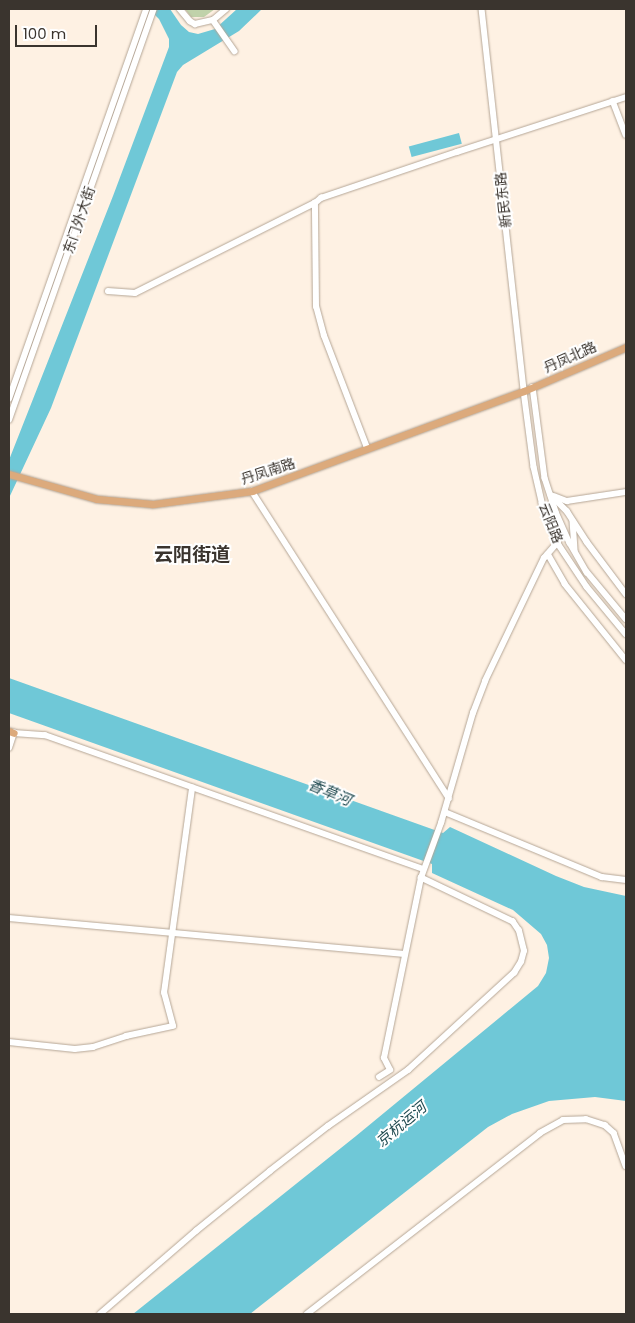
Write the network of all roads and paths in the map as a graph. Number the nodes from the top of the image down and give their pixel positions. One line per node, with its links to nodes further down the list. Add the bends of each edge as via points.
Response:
1 (146, 9): 17 (street, 东门外大街)
2 (154, 9): 18 (street, 东门外大街)
3 (180, 9): 6 (street, via 196,24)
4 (226, 9): 6 (street)
5 (482, 9): 11 (street, 新民东路)
6 (214, 21): 7 (street)
7 (234, 51)
8 (626, 97): 9 (street)
9 (613, 101): 10 (street); 11 (street)
10 (626, 135)
11 (496, 140): 12 (street, via 321,198); 16 (street, 新民东路)
12 (315, 203): 13 (street, via 135,293); 19 (street, via 316,307)
13 (108, 291)
14 (626, 346): 15 (main road, 丹凤北路)
15 (533, 387): 16 (main road, 丹凤北路); 23 (street, 云阳路)
16 (524, 391): 19 (main road, 丹凤南路); 26 (street, 云阳路, via 542,503)
17 (9, 399)
18 (9, 420)
19 (367, 448): 21 (main road, 丹凤南路)
20 (9, 474): 21 (main road, 丹凤南路, via 97,499 152,504)
21 (252, 491): 36 (street)
22 (626, 492): 24 (street)
23 (550, 494): 24 (street); 25 (street); 27 (street, 云阳路)
24 (567, 501): 25 (street)
25 (573, 520): 27 (street); 29 (street)
26 (558, 542): 28 (street); 31 (street, 云阳路, via 587,587)
27 (575, 552): 30 (street, 云阳路, via 587,572)
28 (548, 554): 32 (street, via 565,584); 36 (street, via 485,681)
29 (626, 594)
30 (626, 619)
31 (626, 634)
32 (626, 660)
33 (12, 732): 34 (street); 35 (street, via 45,735)
34 (9, 748)
35 (192, 788): 38 (street); 42 (street)
36 (449, 798): 37 (street)
37 (445, 812): 38 (street); 40 (street, via 602,878)
38 (423, 868): 39 (street)
39 (421, 878): 43 (street); 47 (street, via 513,922 524,951 514,973 408,1070 328,1126 196,1231)
40 (626, 880)
41 (9, 918): 42 (street)
42 (172, 934): 43 (street); 44 (street, via 164,993 173,1026 75,1049)
43 (404, 954): 45 (street, via 384,1058 390,1070)
44 (9, 1042)
45 (379, 1077)
46 (626, 1166): 48 (street, via 614,1133 606,1125 586,1119 563,1120 540,1133)
47 (100, 1314)
48 (307, 1314)

